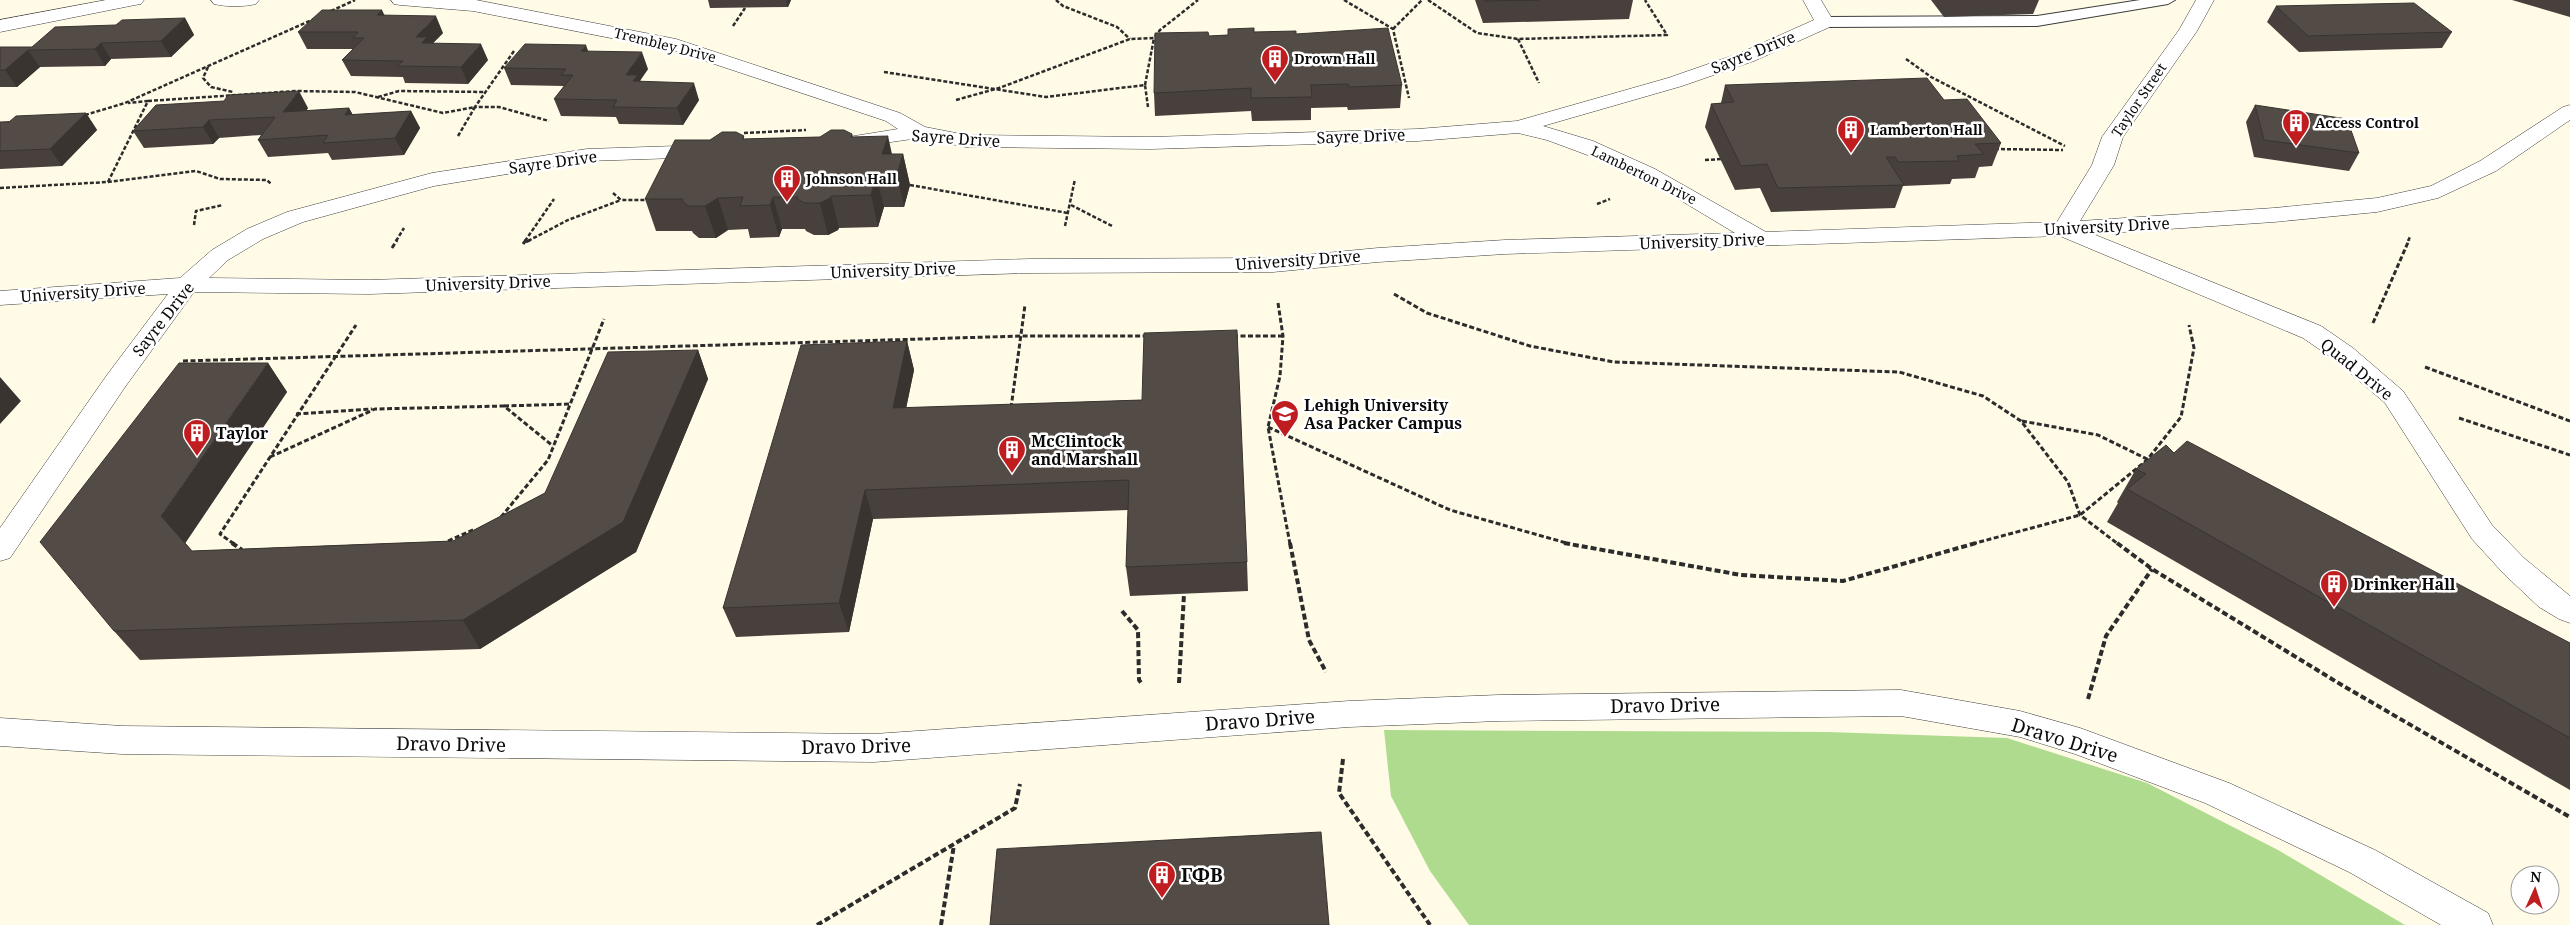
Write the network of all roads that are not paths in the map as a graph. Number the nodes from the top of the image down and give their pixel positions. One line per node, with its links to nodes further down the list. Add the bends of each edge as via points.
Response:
1 (135, 0): 9 (street)
2 (220, 0): 3 (street)
3 (250, 0)
4 (400, 0): 12 (street, Trembley Drive, via 473,5 676,45 893,117)
5 (1812, 0): 8 (street)
6 (2168, 0): 8 (lane, via 2037,21)
7 (2205, 0): 15 (street, Taylor Street, via 2188,31 2113,137 2103,165)
8 (1825, 22): 11 (street, Sayre Drive, via 1747,57 1675,82)
9 (0, 26)
10 (2570, 111): 15 (street, University Drive, via 2488,166 2438,191 2377,205)
11 (1518, 127): 12 (street, Sayre Drive, via 1418,135 1151,143 966,141); 16 (street, Lamberton Drive, via 1552,133 1626,164 1706,205)
12 (919, 132): 13 (street, Sayre Drive)
13 (825, 145)
14 (726, 150): 17 (street, Sayre Drive, via 588,155 432,180 295,217 255,234 220,255)
15 (2064, 229): 16 (street, University Drive); 20 (street, Quad Drive, via 2312,332 2344,354 2394,397 2482,532 2550,599)
16 (1762, 240): 17 (street, University Drive, via 1505,247 1273,265 1029,266 369,287)
17 (187, 285): 18 (street, University Drive); 19 (street, Sayre Drive)
18 (0, 298)
19 (0, 550)
20 (2570, 611)
21 (0, 732): 22 (street, Dravo Drive, via 122,740 874,748 1368,713 1901,703 2020,724 2080,742 2217,793 2362,861)
22 (2475, 925)

